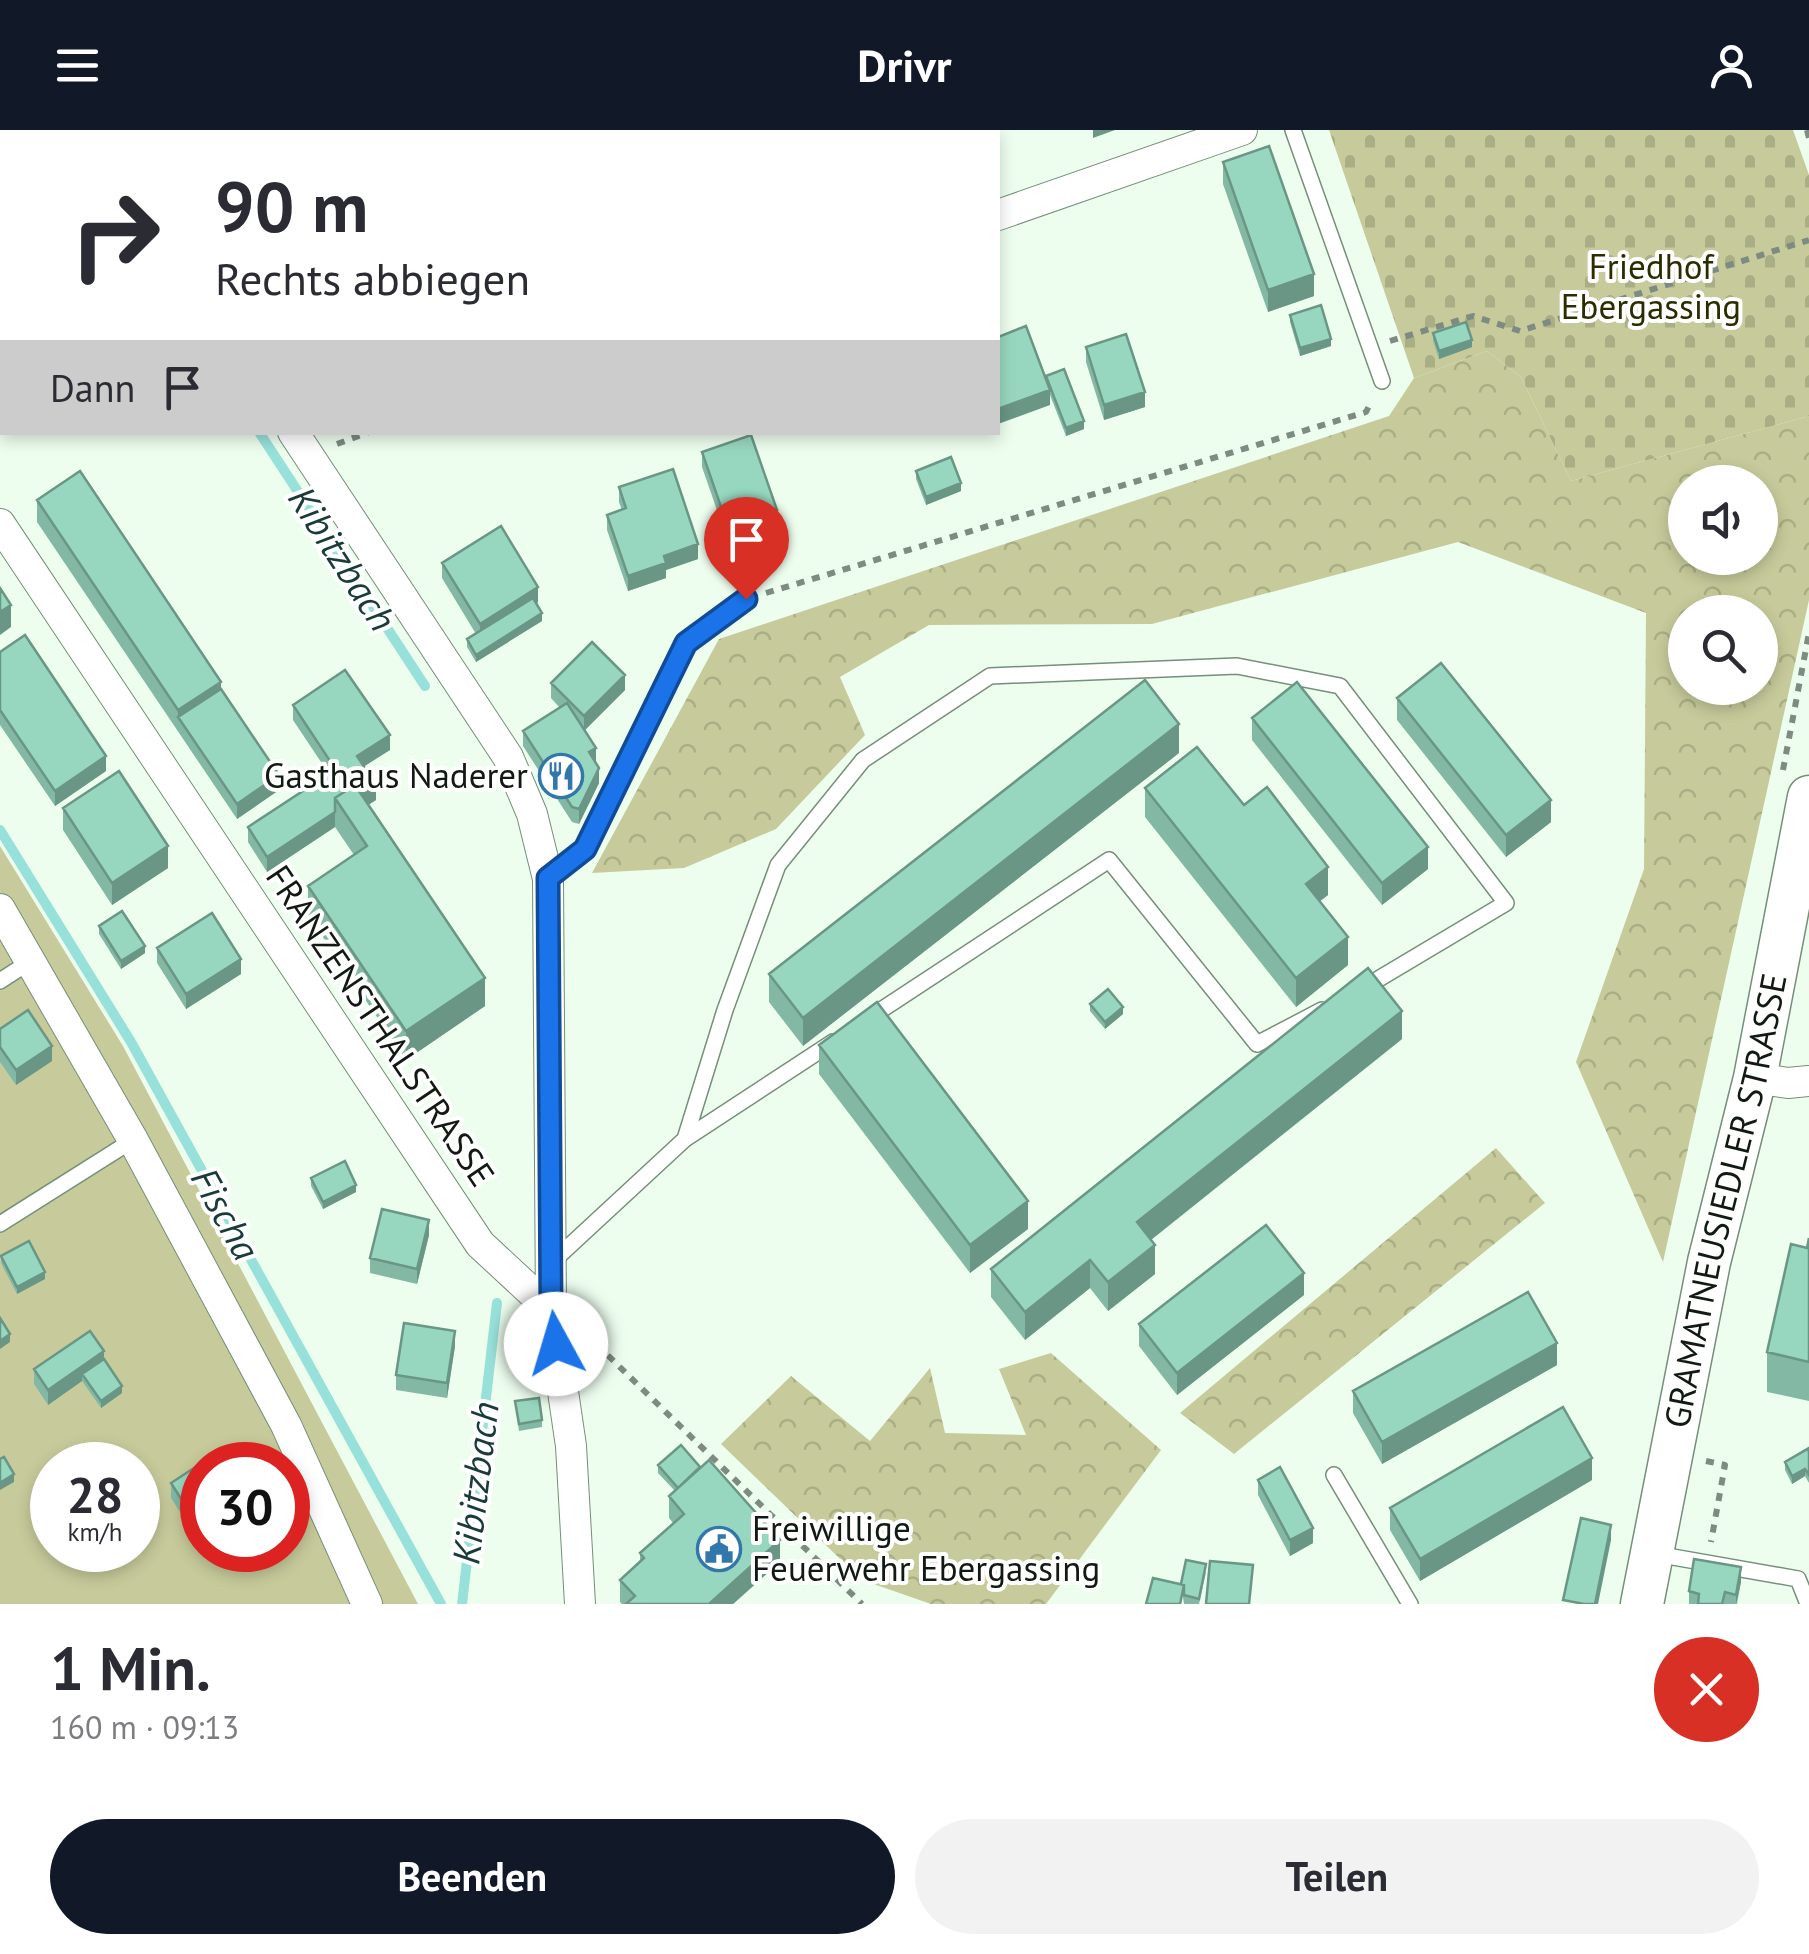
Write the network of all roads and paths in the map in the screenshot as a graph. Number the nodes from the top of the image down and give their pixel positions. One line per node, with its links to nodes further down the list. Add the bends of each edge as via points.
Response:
1 (1242, 130): 5 (street)
2 (1293, 130): 7 (lane)
3 (1806, 130): 4 (path)
4 (1809, 138)
5 (1000, 214)
6 (1809, 240): 7 (path, via 1520,331 1474,316)
7 (1370, 347): 8 (lane)
8 (1382, 381): 11 (path, via 1366,412)
9 (295, 435): 13 (street, via 508,757)
10 (0, 524): 23 (street, FRANZENSTHALSTRASSE, via 480,1244)
11 (746, 599): 13 (lane, via 686,643 585,849)
12 (1809, 797): 17 (main road, GRAMATNEUSIEDLER STRASSE)
13 (548, 878): 22 (street)
14 (0, 909): 15 (street)
15 (31, 962): 16 (lane); 19 (street)
16 (0, 981)
17 (1755, 1078): 18 (street); 25 (main road, GRAMATNEUSIEDLER STRASSE, via 1708,1262)
18 (1809, 1081)
19 (132, 1140): 21 (lane); 26 (street, via 286,1425)
20 (685, 1140): 20 (lane, via 778,865 863,760 990,676 1237,666 1340,686 1506,903 1257,1044 1109,860); 22 (lane)
21 (0, 1224)
22 (551, 1263): 23 (street)
23 (551, 1310): 27 (street, via 571,1446); 28 (path, via 592,1338)
24 (1334, 1474): 29 (lane)
25 (1652, 1553): 30 (main road, GRAMATNEUSIEDLER STRASSE); 31 (lane, via 1798,1579)
26 (367, 1604)
27 (580, 1604)
28 (862, 1604)
29 (1410, 1604)
30 (1642, 1604)
31 (1808, 1604)

